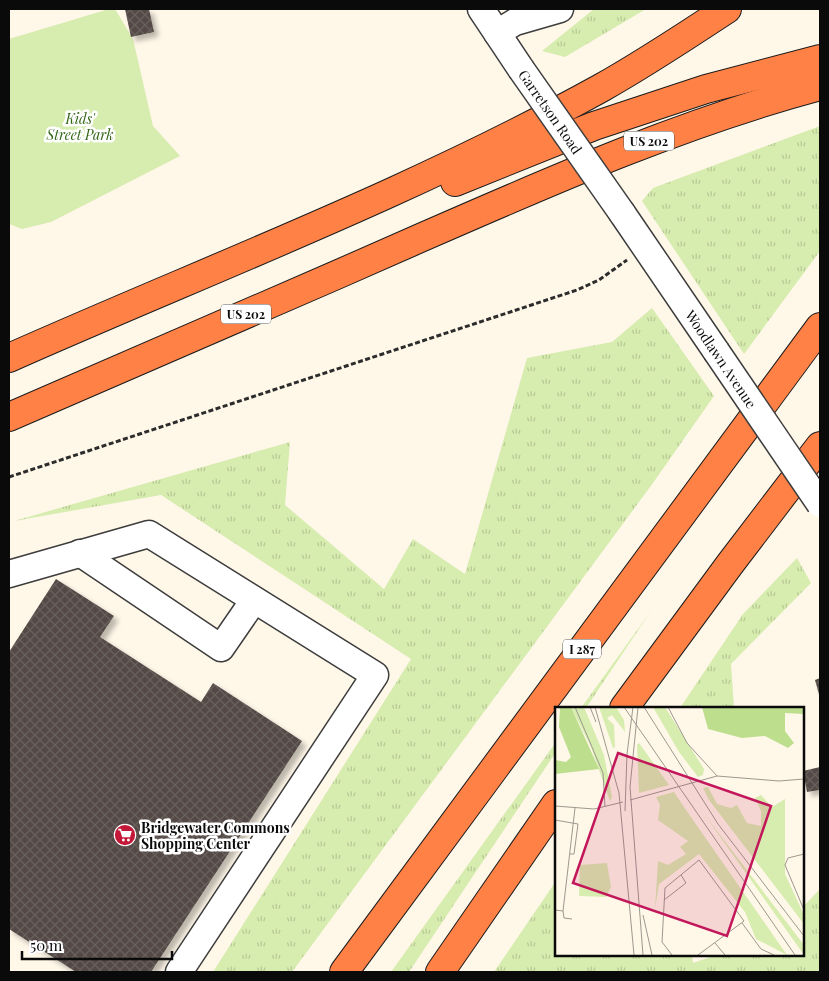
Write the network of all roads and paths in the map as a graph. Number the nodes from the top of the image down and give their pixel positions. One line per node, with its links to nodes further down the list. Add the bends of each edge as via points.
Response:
1 (481, 9): 4 (street, Garretson Road)
2 (560, 9): 4 (street, via 515,22)
3 (727, 9): 7 (highway, via 602,87)
4 (497, 33): 8 (street, Garretson Road, bridge)
5 (820, 59): 7 (highway, US 202, via 706,89 594,126 408,202)
6 (820, 86): 12 (highway, US 202, via 720,116 558,178)
7 (383, 196): 11 (highway)
8 (622, 213): 9 (street, Woodlawn Avenue)
9 (645, 248): 16 (path, via 599,280 577,290); 17 (street, Woodlawn Avenue, bridge)
10 (820, 327): 24 (highway, I 287)
11 (9, 358)
12 (88, 382): 13 (highway, US 202); 14 (highway)
13 (9, 417)
14 (9, 432)
15 (820, 446): 21 (highway)
16 (9, 477)
17 (820, 504)
18 (80, 553): 19 (street); 20 (street, via 148,534); 20 (street, via 221,648)
19 (9, 574)
20 (254, 600): 23 (street, via 375,675)
21 (625, 707)
22 (555, 805): 25 (highway)
23 (179, 972)
24 (344, 972)
25 (440, 972)

